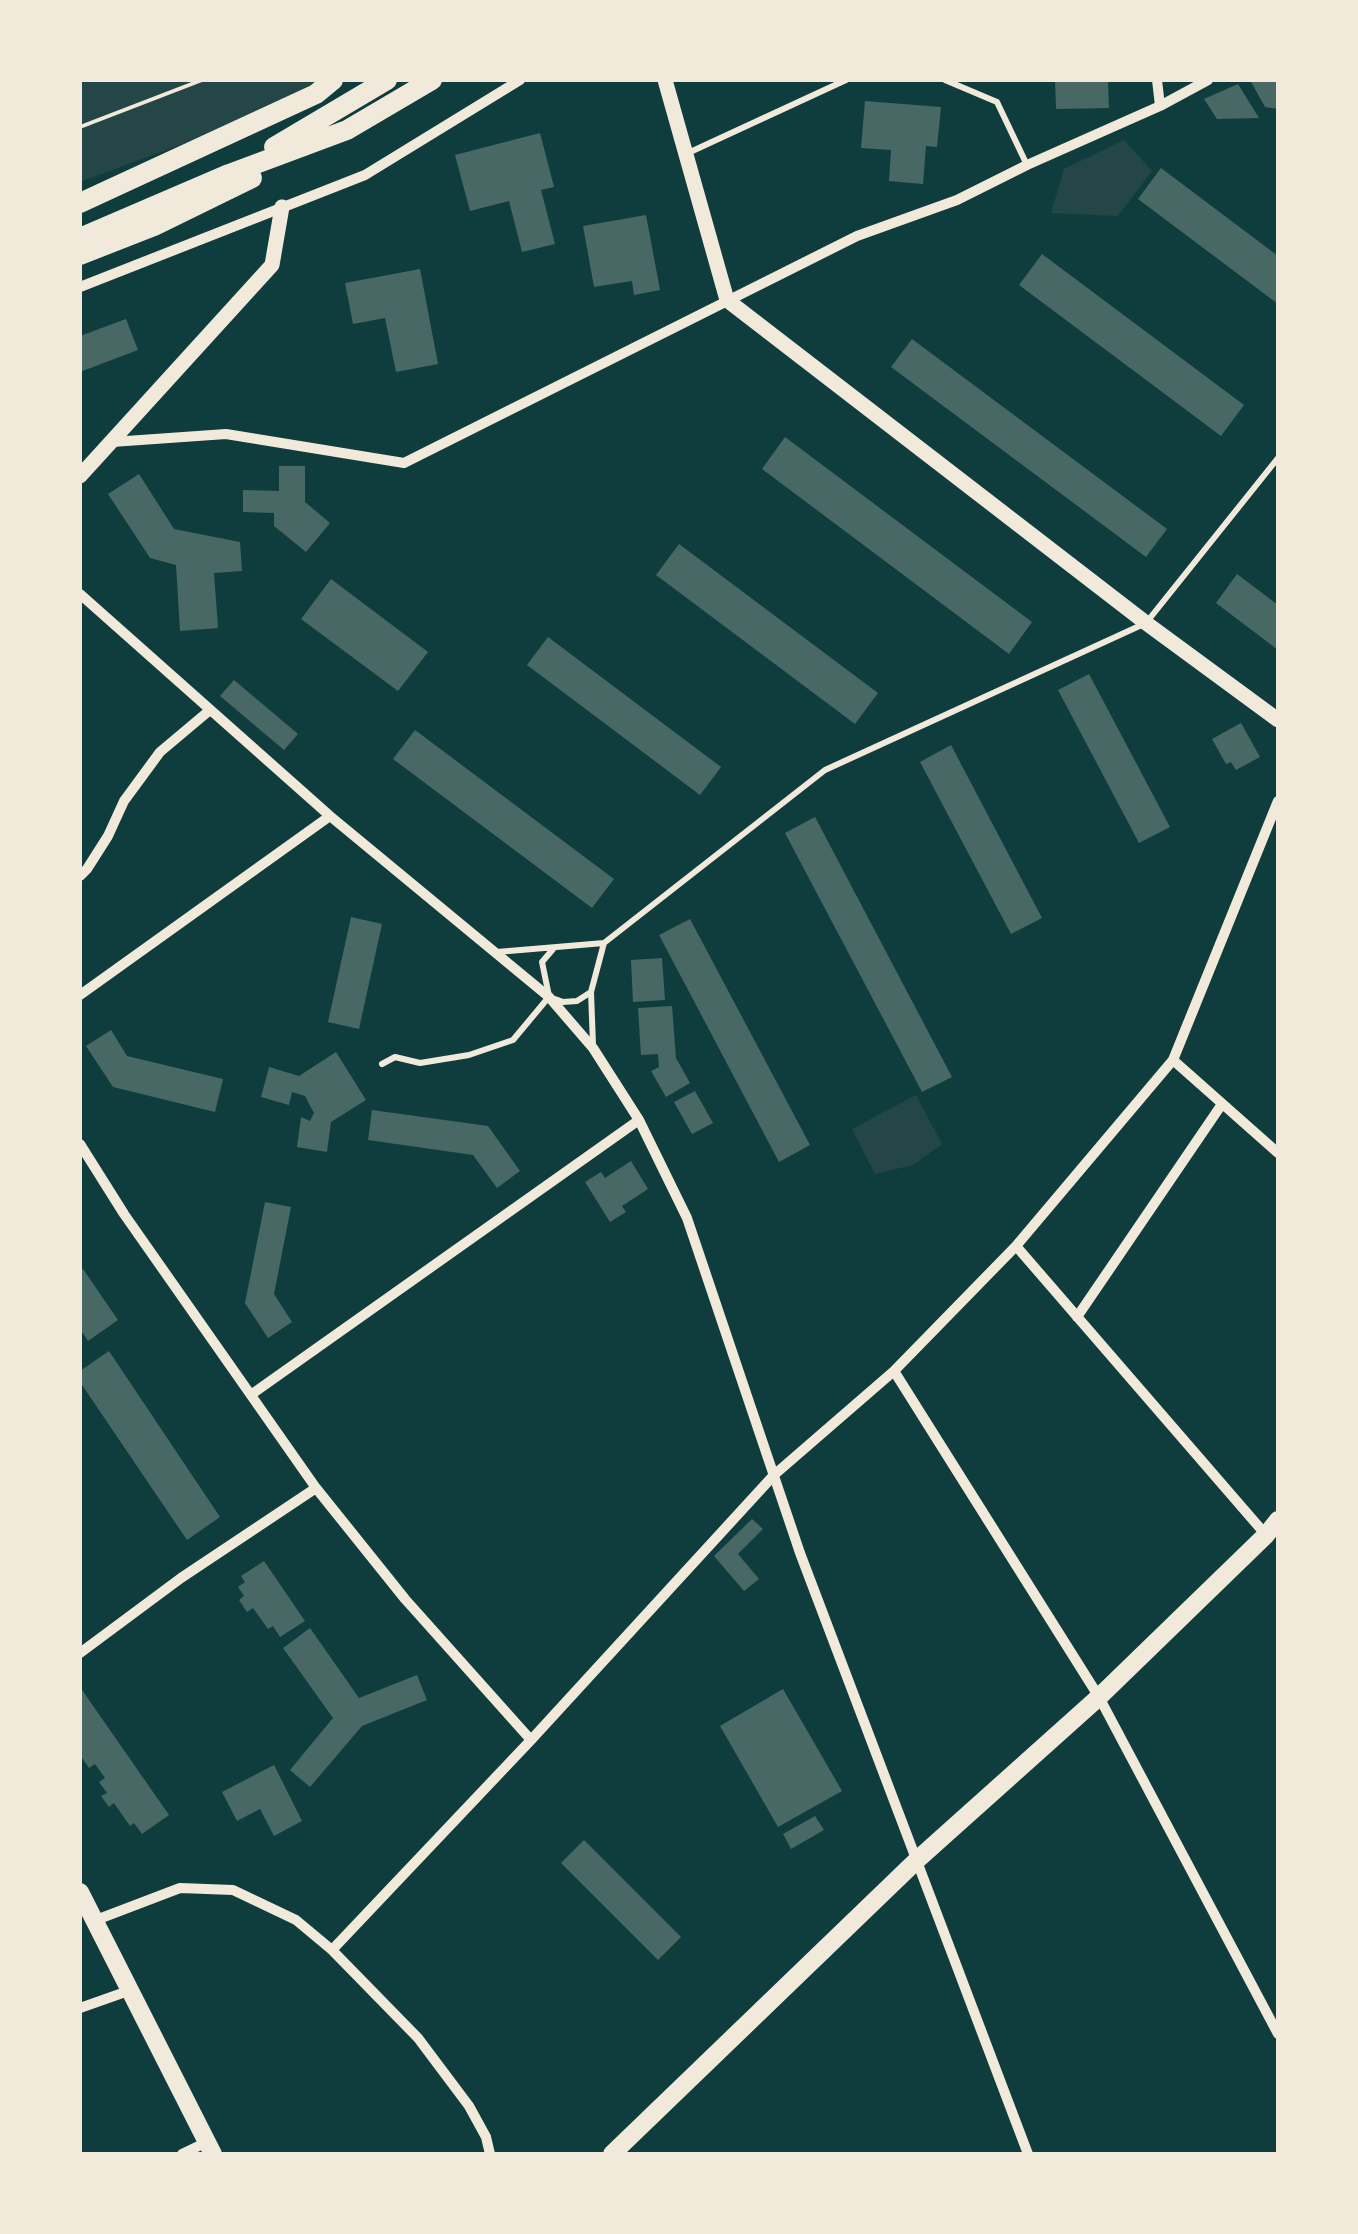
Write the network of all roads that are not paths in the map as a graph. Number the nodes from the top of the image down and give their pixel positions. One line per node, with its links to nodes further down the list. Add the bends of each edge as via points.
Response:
1 (345, 80): 10 (highway)
2 (386, 80): 15 (highway)
3 (432, 80): 12 (highway)
4 (520, 80): 17 (street, via 365,175)
5 (665, 80): 13 (street)
6 (846, 80): 13 (lane)
7 (945, 80): 14 (lane, via 996,102)
8 (1157, 80): 11 (street)
9 (1208, 80): 11 (street)
10 (324, 87): 16 (highway)
11 (1160, 106): 14 (street)
12 (347, 130): 15 (highway); 18 (highway)
13 (687, 153): 23 (street)
14 (1026, 165): 23 (street)
15 (229, 174): 19 (highway)
16 (80, 203)
17 (282, 207): 22 (street); 24 (street, via 272,265)
18 (154, 226): 20 (highway); 21 (highway)
19 (80, 238)
20 (80, 247)
21 (80, 255)
22 (80, 286)
23 (727, 300): 24 (street, via 404,462 226,434); 28 (street)
24 (111, 442): 26 (street)
25 (1278, 458): 28 (lane)
26 (80, 476)
27 (80, 594): 29 (street)
28 (1146, 623): 30 (street); 34 (lane, via 824,770)
29 (210, 710): 32 (street); 33 (street, via 160,752)
30 (1278, 720)
31 (1278, 801): 41 (street)
32 (330, 816): 36 (street); 38 (street)
33 (80, 876)
34 (604, 943): 35 (lane); 37 (lane)
35 (556, 947): 36 (lane); 39 (lane, via 542,962)
36 (497, 952): 39 (street)
37 (591, 992): 39 (lane, via 577,1001); 40 (lane)
38 (80, 995)
39 (549, 997): 40 (street); 42 (lane, via 513,1040 469,1055 420,1063 396,1057)
40 (594, 1048): 44 (street)
41 (1173, 1060): 43 (street); 47 (street)
42 (382, 1064)
43 (1222, 1104): 46 (street); 48 (street)
44 (639, 1120): 50 (street); 51 (street, via 687,1218)
45 (80, 1144): 50 (street)
46 (1278, 1153)
47 (1016, 1246): 48 (street); 49 (street)
48 (1077, 1317): 53 (street)
49 (894, 1371): 51 (street); 55 (street)
50 (252, 1394): 52 (street)
51 (774, 1475): 56 (street); 57 (street)
52 (316, 1488): 54 (street); 56 (street)
53 (1272, 1527): 55 (main road)
54 (80, 1653)
55 (1099, 1698): 57 (main road); 63 (street)
56 (531, 1740): 60 (street)
57 (917, 1860): 67 (main road); 68 (street)
58 (80, 1892): 59 (main road)
59 (96, 1920): 60 (street, via 180,1888 234,1890 296,1920); 61 (main road)
60 (332, 1950): 66 (street, via 418,2038 469,2106)
61 (131, 1990): 62 (street); 64 (main road)
62 (80, 2008)
63 (1278, 2034)
64 (210, 2148): 65 (street)
65 (182, 2154)
66 (490, 2154)
67 (612, 2154)
68 (1028, 2154)

